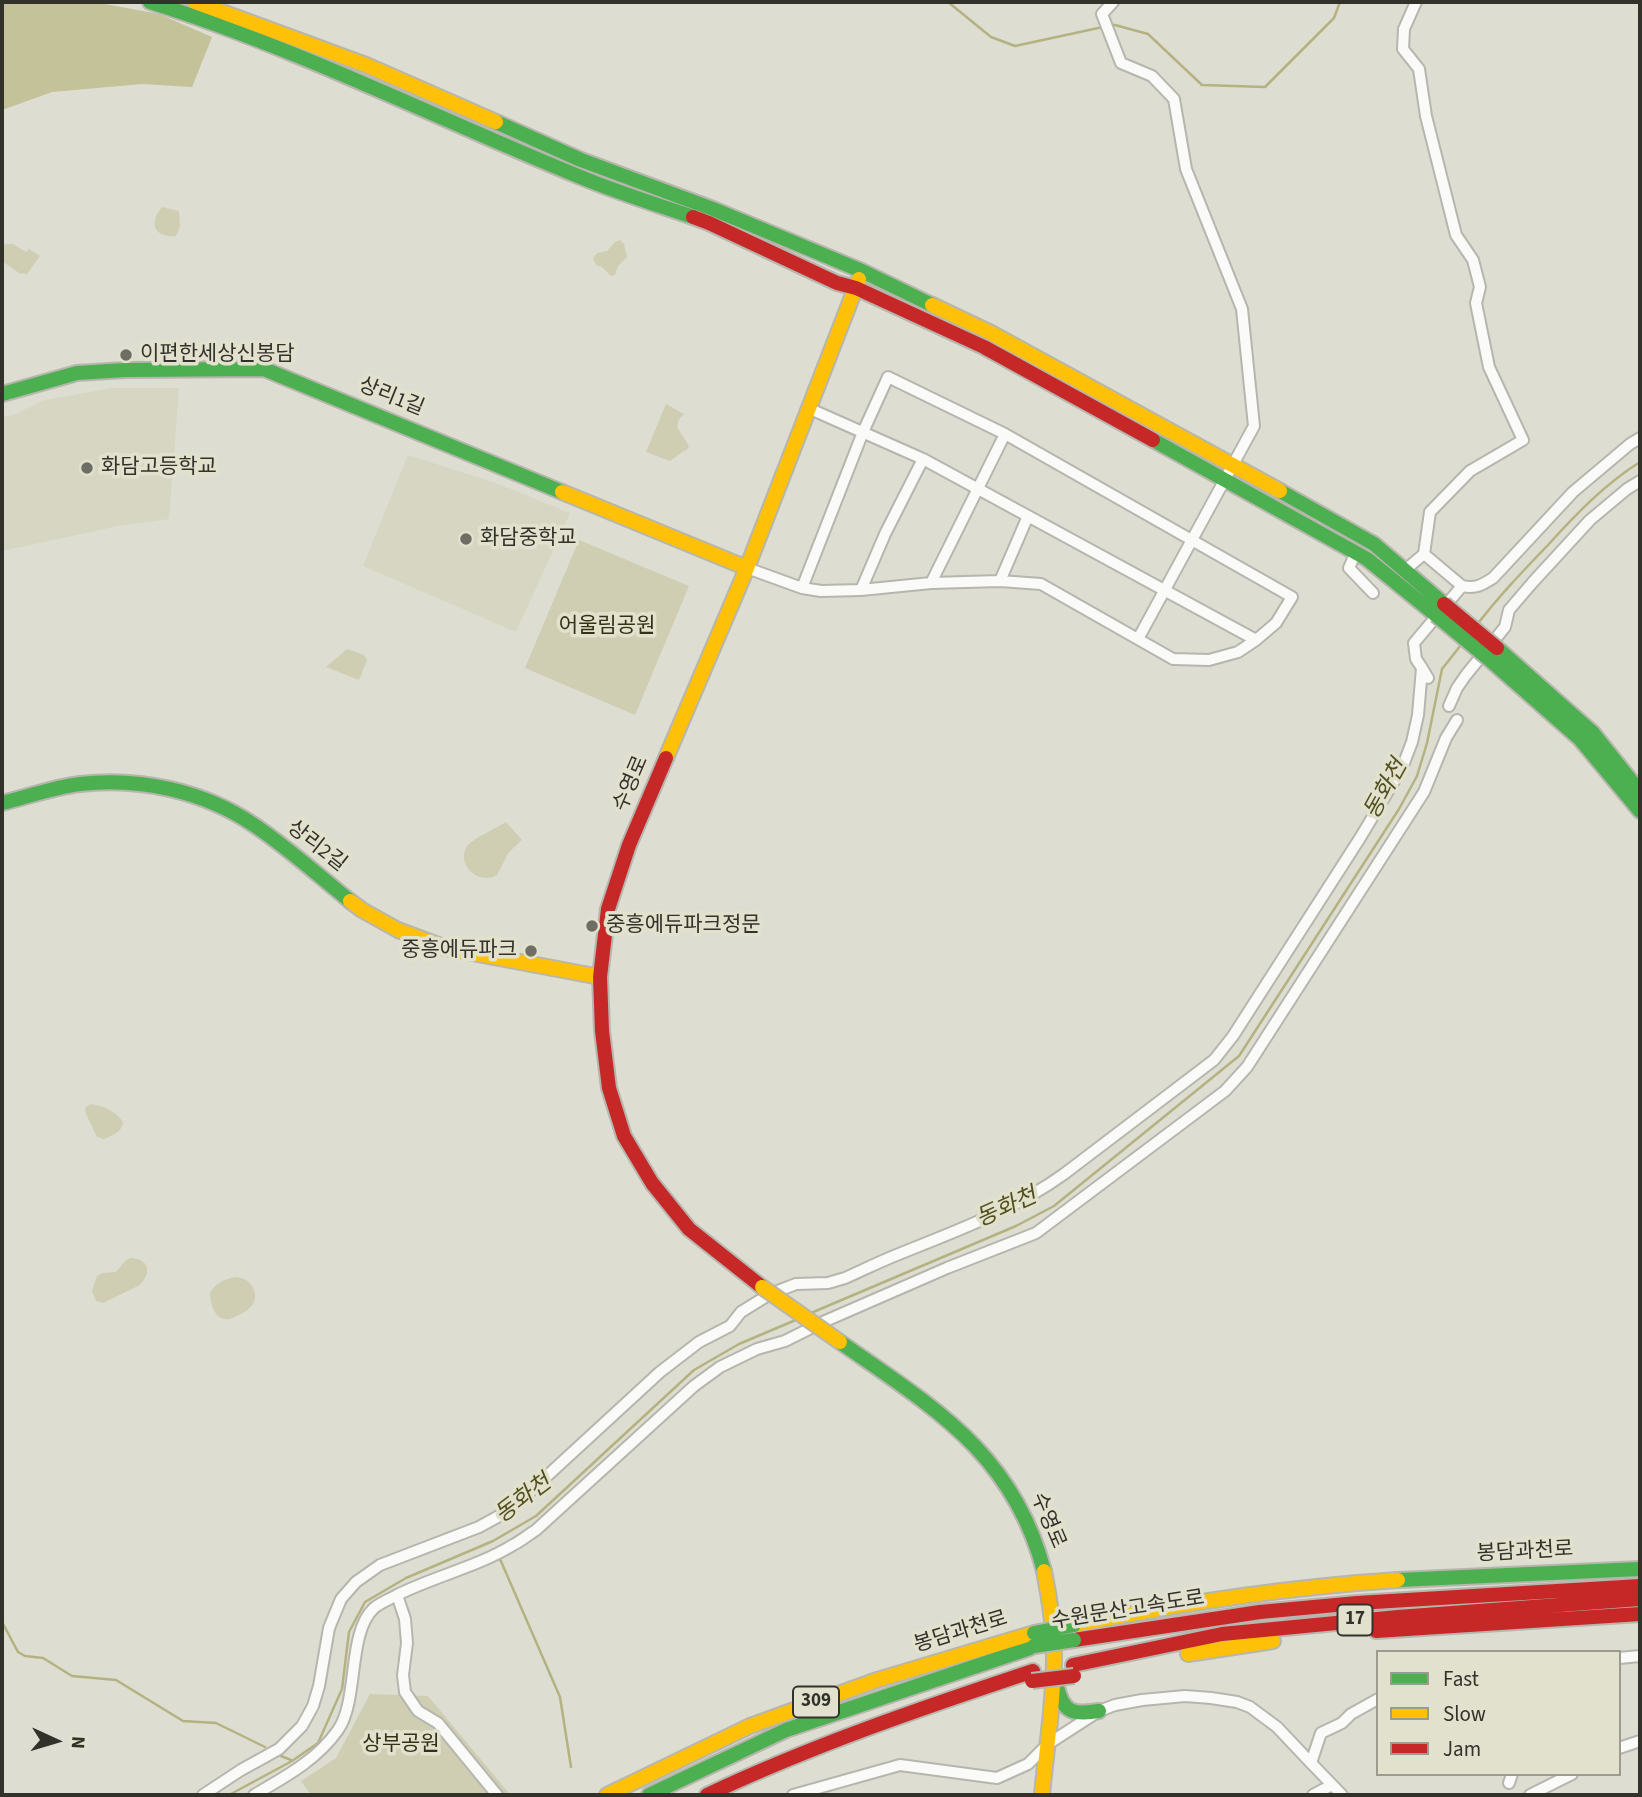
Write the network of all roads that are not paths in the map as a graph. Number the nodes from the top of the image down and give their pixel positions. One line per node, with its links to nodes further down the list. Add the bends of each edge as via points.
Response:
1 (150, 2): 6 (main road, via 356,80 580,177 709,223 836,283)
2 (195, 2): 5 (main road, via 366,65 581,160)
3 (1113, 2): 13 (street, via 1102,14 1121,63 1152,76 1174,99 1186,169 1242,309 1254,426)
4 (1416, 2): 20 (street, via 1404,29 1403,50 1419,69 1456,235 1473,260 1489,367 1523,440 1470,471 1430,512)
5 (862, 271): 6 (main road, 수영로); 13 (main road, via 991,332)
6 (856, 288): 8 (main road, 수영로); 14 (main road, via 984,347)
7 (2, 394): 21 (main road, 상리1길, via 78,373 264,369)
8 (808, 408): 9 (street); 21 (main road, 수영로)
9 (863, 432): 10 (street, via 888,377); 12 (street); 26 (street)
10 (1005, 434): 16 (street); 18 (street)
11 (1640, 438): 25 (street, via 1573,492 1493,578 1480,586)
12 (923, 459): 16 (street); 27 (street)
13 (1233, 465): 14 (street); 22 (main road, via 1374,544)
14 (1225, 480): 18 (street); 19 (main road)
15 (1640, 481): 34 (street, via 1590,520 1509,610 1505,627 1461,681)
16 (978, 489): 17 (street); 24 (street)
17 (1028, 516): 23 (street); 28 (street)
18 (1192, 541): 28 (street); 32 (street, via 1292,597 1276,623)
19 (1356, 552): 29 (street, via 1349,568); 30 (main road)
20 (1424, 554): 22 (street); 25 (street)
21 (747, 568): 26 (street); 39 (main road, 수영로, via 629,845 608,909)
22 (1405, 570): 30 (main road)
23 (1000, 581): 24 (street); 31 (street, via 1041,584)
24 (931, 583): 27 (street)
25 (1462, 586): 60 (street, via 1414,643 1416,659 1425,673 1412,742 1402,768 1214,1060 1022,1202 845,1278 796,1284 770,1294 670,1364 510,1510 380,1565 356,1582 341,1599 329,1628 319,1686 302,1726 279,1749 241,1770)
26 (802, 588): 27 (street)
27 (861, 590)
28 (1165, 590): 31 (street); 32 (street)
29 (1373, 593)
30 (1440, 610): 33 (main road, bridge)
31 (1138, 639): 32 (street, via 1173,659 1209,660 1238,652)
32 (1256, 640)
33 (1493, 654): 36 (main road, via 1593,733); 38 (main road, via 1580,739)
34 (1449, 706)
35 (1457, 720): 42 (street, via 1424,792 1247,1067 1225,1091 1036,1233 720,1367 536,1530 512,1546)
36 (1640, 792)
37 (2, 803): 39 (main road, 상리2길, via 79,784 125,782 174,789 253,824 362,910 398,930 446,948)
38 (1640, 811)
39 (600, 977): 49 (main road, 수영로, bridge, via 609,1088 624,1136 652,1183 690,1229 720,1255 944,1418 1003,1479 1039,1548 1049,1591)
40 (1640, 1569): 45 (main road, 봉담과천로, via 1293,1588 1162,1606)
41 (1640, 1586): 45 (main road, 수원문산고속도로 / 17, via 1357,1603)
42 (397, 1595): 62 (street, via 374,1608 362,1626 340,1728 318,1755); 63 (street, via 407,1643 405,1692 418,1711 438,1723)
43 (1640, 1599): 50 (main road, 수원문산고속도로 / 17, via 1222,1634)
44 (1640, 1614): 50 (main road, via 1333,1634)
45 (1074, 1632): 46 (main road, 수원문산고속도로 / 17, bridge)
46 (1034, 1640): 64 (main road, 봉담과천로 / 309, via 877,1680 750,1726); 65 (main road, 수원문산고속도로 / 17, via 786,1730)
47 (1640, 1656): 48 (street)
48 (1621, 1658)
49 (1054, 1670): 53 (main road, via 1065,1708 1077,1713); 55 (main road, 수영로)
50 (1073, 1670): 51 (main road, 수원문산고속도로 / 17)
51 (1032, 1676): 66 (main road, 수원문산고속도로 / 17, via 898,1716); 67 (main road, 309)
52 (1376, 1700): 57 (street, via 1321,1733)
53 (1099, 1711): 55 (street); 57 (street, via 1174,1697 1237,1702 1277,1727)
54 (1640, 1741): 56 (street)
55 (1048, 1744): 68 (street, via 1028,1764 997,1778 900,1765); 69 (main road, 수영로)
56 (1621, 1747)
57 (1311, 1763): 59 (street)
58 (1551, 1780): 72 (street)
59 (1332, 1785): 70 (street); 71 (street)
60 (220, 1790): 61 (street)
61 (203, 1795)
62 (254, 1795)
63 (497, 1795)
64 (607, 1795)
65 (649, 1795)
66 (707, 1795)
67 (724, 1795)
68 (793, 1795)
69 (1042, 1795)
70 (1314, 1795)
71 (1342, 1795)
72 (1530, 1795)

